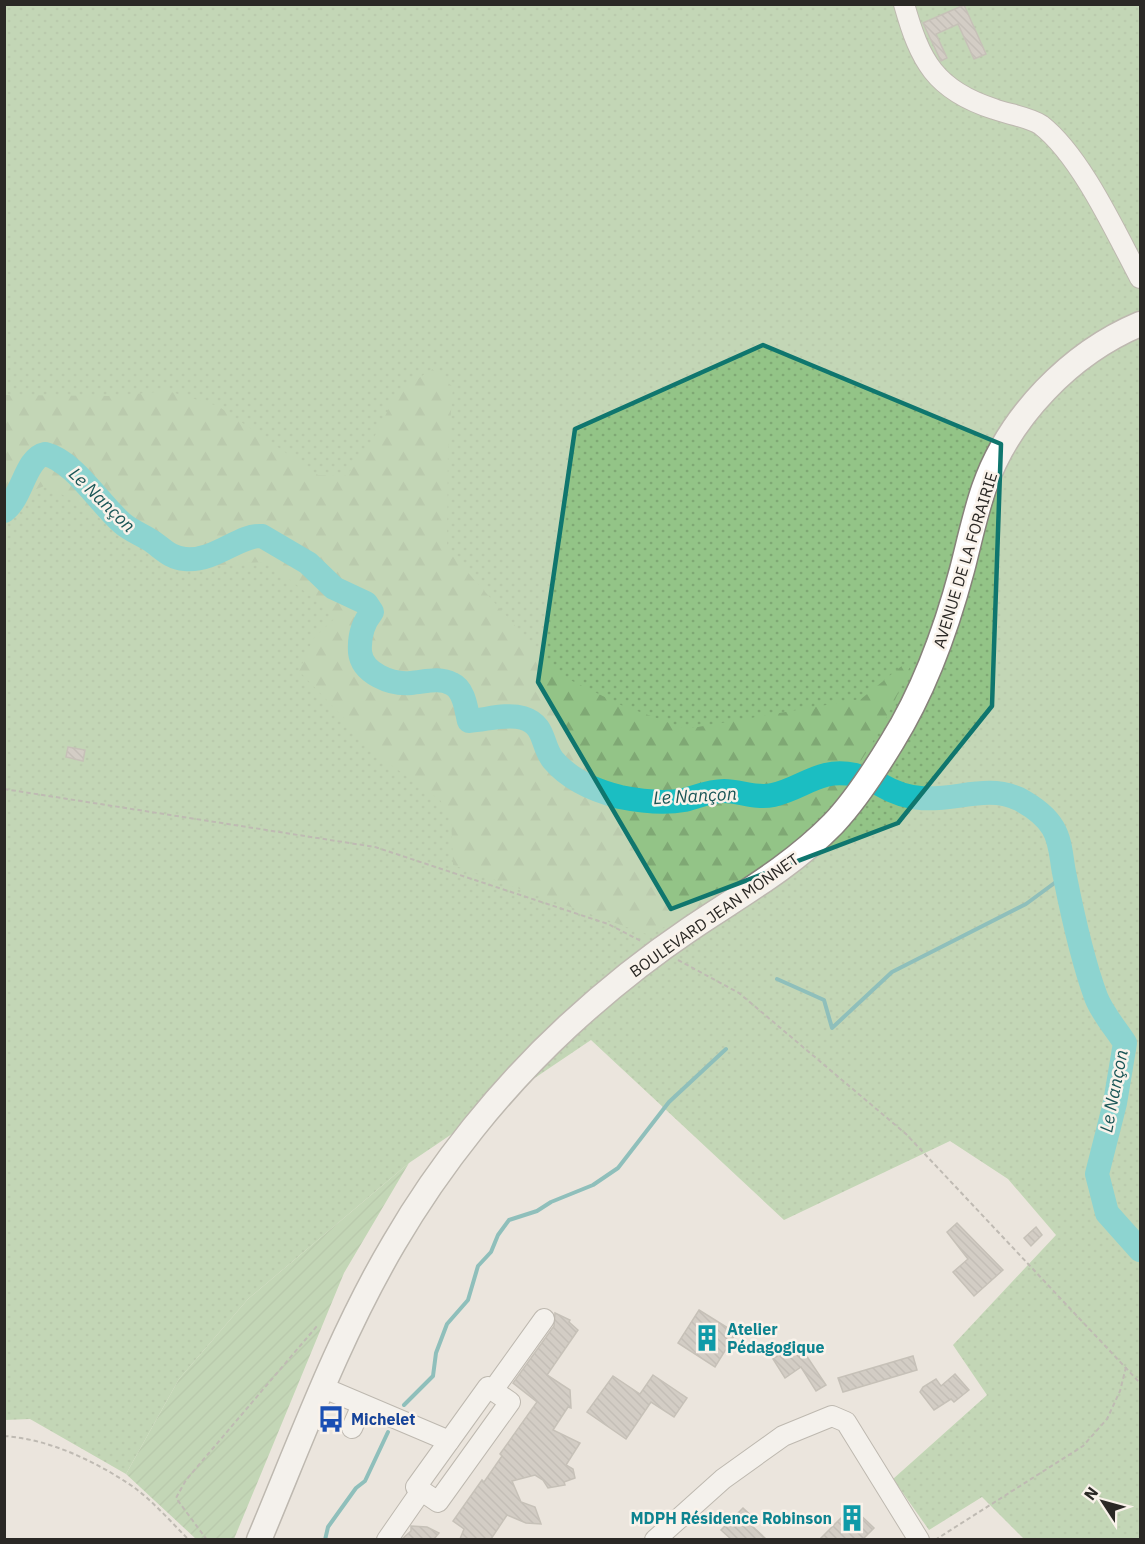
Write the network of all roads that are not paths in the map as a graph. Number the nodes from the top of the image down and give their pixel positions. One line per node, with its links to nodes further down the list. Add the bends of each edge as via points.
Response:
1 (904, 4): 2 (street, via 920,54 936,75 969,101 1040,124 1074,162)
2 (1140, 278)
3 (1140, 324): 4 (main road, AVENUE DE LA FORAIRIE, via 1118,334 1055,380 1001,451 984,487 936,655 893,741)
4 (871, 774): 6 (main road, BOULEVARD JEAN MONNET, via 835,821 801,854 645,961 526,1066 455,1150 395,1241)
5 (544, 1318): 7 (street)
6 (324, 1388): 8 (street); 12 (main road, BOULEVARD JEAN MONNET)
7 (493, 1390): 10 (street, via 488,1387); 11 (street, via 510,1402 438,1502)
8 (362, 1405): 9 (street); 10 (street)
9 (352, 1428)
10 (449, 1441): 11 (street, via 416,1487)
11 (421, 1491): 13 (street)
12 (259, 1539)
13 (387, 1539)
14 (655, 1539): 15 (street, via 723,1479 783,1436 832,1416 846,1422)
15 (919, 1539)

